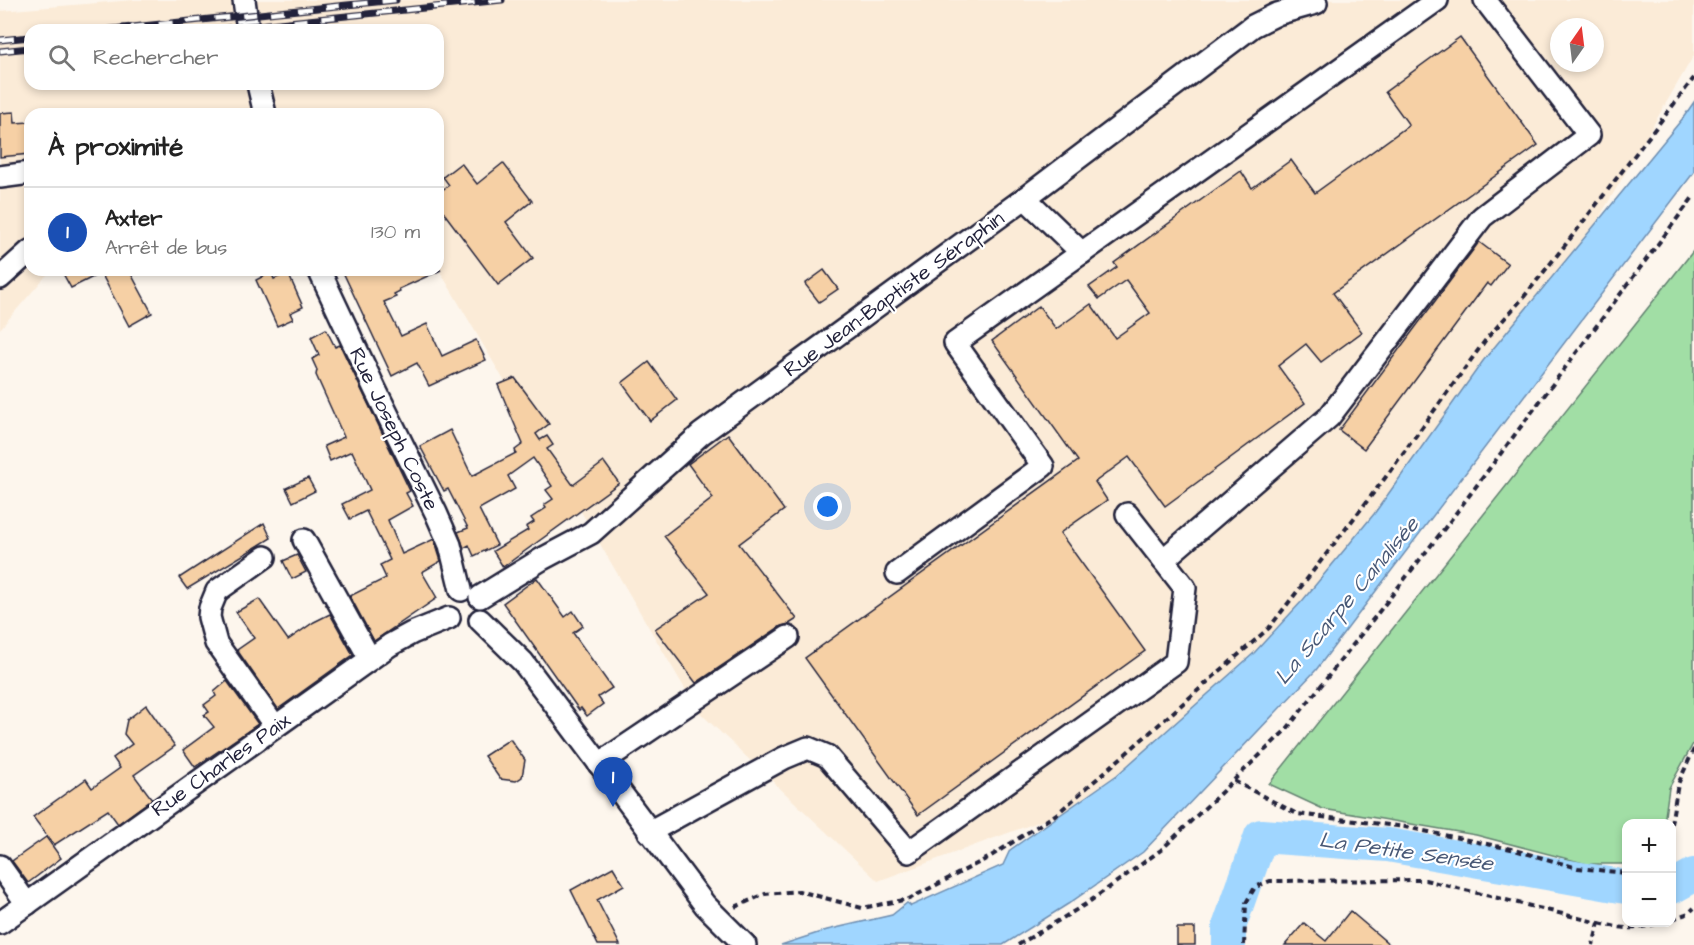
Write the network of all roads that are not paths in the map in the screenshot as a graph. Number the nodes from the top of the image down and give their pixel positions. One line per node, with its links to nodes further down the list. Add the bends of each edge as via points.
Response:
1 (1437, 0): 9 (street)
2 (1485, 0): 16 (street, via 1589,135 1482,217 1329,417)
3 (1316, 3): 8 (street, Rue Jean-Baptiste Séraphin, via 1263,20)
4 (260, 90): 5 (street)
5 (264, 108)
6 (24, 174): 7 (street)
7 (0, 177)
8 (1025, 198): 9 (street); 18 (street, Rue Jean-Baptiste Séraphin, via 701,434 591,534)
9 (1082, 253): 17 (street, via 955,343 1043,466)
10 (24, 256): 12 (street)
11 (322, 276): 18 (street, Rue Joseph Coste, via 436,513)
12 (0, 278)
13 (1127, 514): 16 (street)
14 (304, 540): 22 (street)
15 (265, 557): 23 (street, via 217,591 209,617 216,643)
16 (1163, 560): 25 (street, via 1185,588 1176,662 909,852 827,756 808,748)
17 (897, 573)
18 (470, 593): 19 (street, via 452,595 447,604); 20 (street, via 484,611)
19 (449, 618): 20 (street, via 461,627); 22 (street, Rue Charles Paix, via 401,638)
20 (480, 620): 24 (street, via 523,662)
21 (788, 637): 24 (street)
22 (370, 659): 23 (street, Rue Charles Paix)
23 (275, 726): 27 (street, Rue Charles Paix)
24 (599, 765): 25 (street)
25 (649, 832): 29 (street, via 716,918)
26 (0, 866): 27 (street)
27 (27, 904): 28 (street, Rue Charles Paix)
28 (0, 923)
29 (744, 944)

